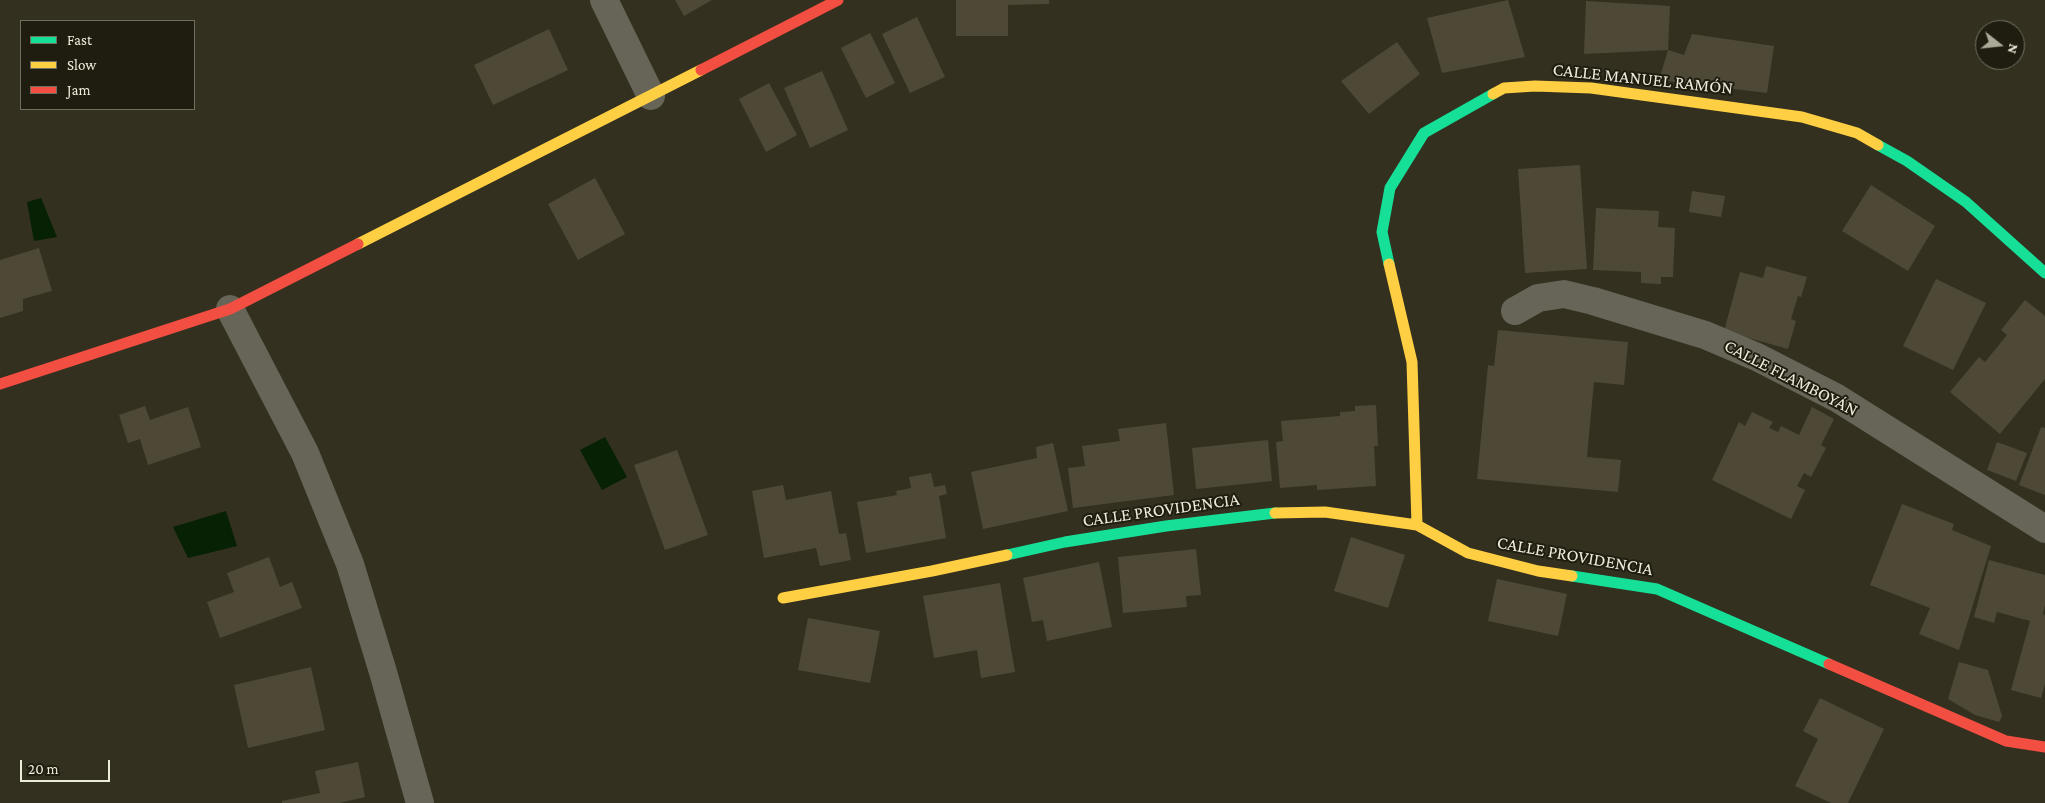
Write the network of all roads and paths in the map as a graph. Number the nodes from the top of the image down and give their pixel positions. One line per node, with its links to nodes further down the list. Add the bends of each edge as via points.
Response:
1 (604, 0): 3 (street)
2 (838, 0): 3 (street)
3 (651, 96): 5 (street)
4 (2045, 272): 8 (street, CALLE MANUEL RAMÓN, via 1966,202 1907,161 1857,133 1802,117 1600,89 1504,88 1424,133 1390,188 1382,232 1412,362)
5 (230, 309): 7 (street); 12 (street, via 305,453 350,564)
6 (1515, 311): 9 (street, CALLE FLAMBOYÁN, via 1538,298 1564,294 1705,335 1757,357 1837,398)
7 (0, 384)
8 (1417, 525): 10 (street, CALLE PROVIDENCIA, via 1325,512 1281,512 1065,542 932,572); 11 (street, CALLE PROVIDENCIA, via 1468,553 1538,571 1658,589 2006,741)
9 (2045, 528)
10 (783, 598)
11 (2045, 747)
12 (420, 803)

